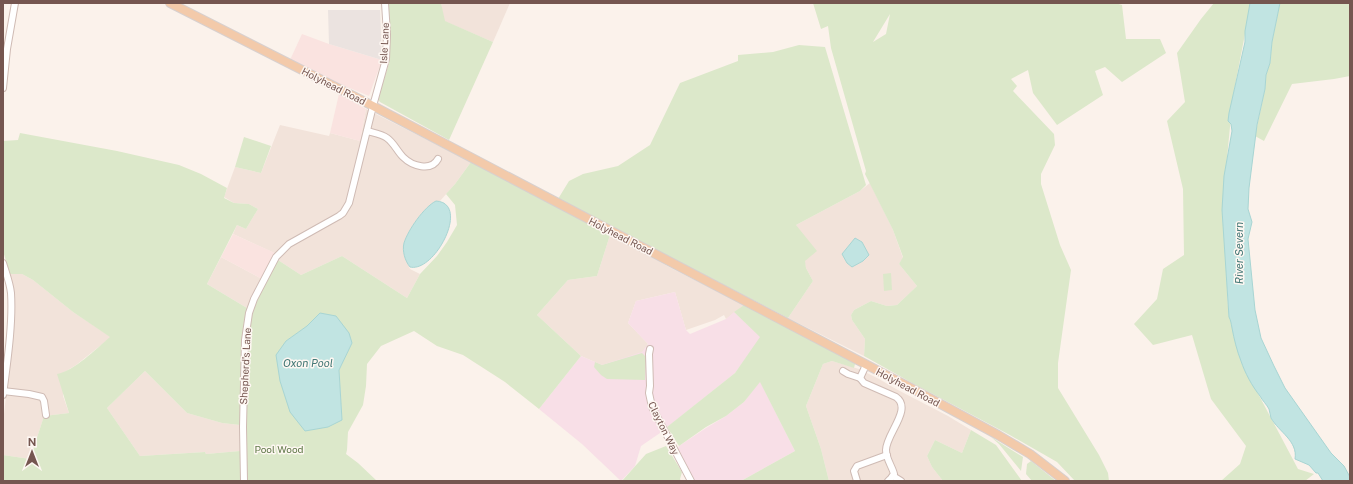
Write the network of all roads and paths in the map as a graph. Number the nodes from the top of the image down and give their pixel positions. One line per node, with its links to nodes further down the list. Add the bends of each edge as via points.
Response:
1 (15, 3): 4 (street)
2 (170, 3): 5 (main road, Holyhead Road)
3 (384, 3): 5 (street, Isle Lane, via 386,59)
4 (3, 88)
5 (373, 106): 6 (street, Shepherd's Lane); 10 (main road, Holyhead Road)
6 (367, 131): 7 (street, via 387,138 404,158 419,166); 18 (street, Shepherd's Lane, via 347,208 339,216 289,244 276,257 249,313 245,340)
7 (438, 163)
8 (3, 264): 13 (street, via 11,293 10,334)
9 (650, 349): 19 (street, Clayton Way, via 649,398)
10 (866, 365): 12 (street); 23 (main road, Holyhead Road, via 998,435 1030,454)
11 (843, 371): 12 (street)
12 (860, 378): 16 (street, via 896,397 902,405 888,442)
13 (3, 391): 14 (street); 15 (street, via 42,397)
14 (3, 395)
15 (46, 415)
16 (887, 455): 17 (street); 20 (street, via 857,466 854,471)
17 (893, 476): 21 (street); 22 (street)
18 (244, 481)
19 (691, 481)
20 (857, 481)
21 (888, 481)
22 (901, 481)
23 (1065, 481)

